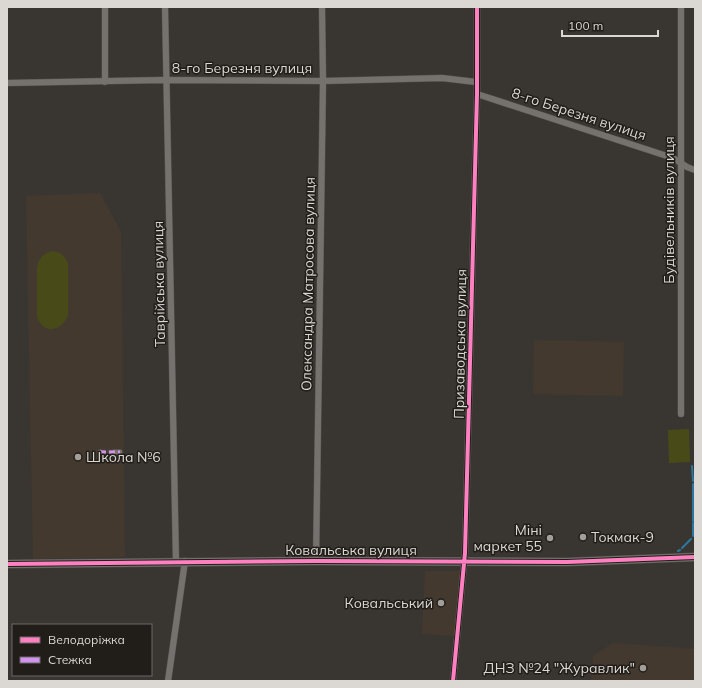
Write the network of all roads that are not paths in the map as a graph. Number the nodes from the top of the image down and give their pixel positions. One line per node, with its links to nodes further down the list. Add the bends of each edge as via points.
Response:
1 (105, 7): 8 (street)
2 (165, 7): 6 (street, Таврійська вулиця)
3 (322, 7): 7 (street, Олександра Матросова вулиця)
4 (477, 7): 9 (street, Призаводська вулиця)
5 (680, 7): 12 (street, Будівельників вулиця)
6 (167, 80): 7 (street, 8-го Березня вулиця); 8 (street, 8-го Березня вулиця); 20 (street, Таврійська вулиця)
7 (323, 81): 9 (street, 8-го Березня вулиця, via 442,78); 19 (street, Олександра Матросова вулиця)
8 (105, 82): 10 (street, 8-го Березня вулиця)
9 (476, 82): 11 (street, Призаводська вулиця)
10 (7, 83)
11 (477, 94): 12 (street, 8-го Березня вулиця, via 673,158); 18 (street, Призаводська вулиця)
12 (680, 164): 13 (street, 8-го Березня вулиця); 14 (street, Будівельників вулиця)
13 (695, 170)
14 (681, 414)
15 (114, 452): 16 (street)
16 (120, 452)
17 (695, 557): 18 (street, Ковальська вулиця, via 567,562)
18 (465, 560): 19 (street, Ковальська вулиця); 23 (street, Призаводська вулиця)
19 (316, 561): 20 (street, Ковальська вулиця)
20 (180, 562): 21 (street, Ковальська вулиця); 22 (street, Таврійська вулиця)
21 (7, 564)
22 (168, 681)
23 (453, 681)

